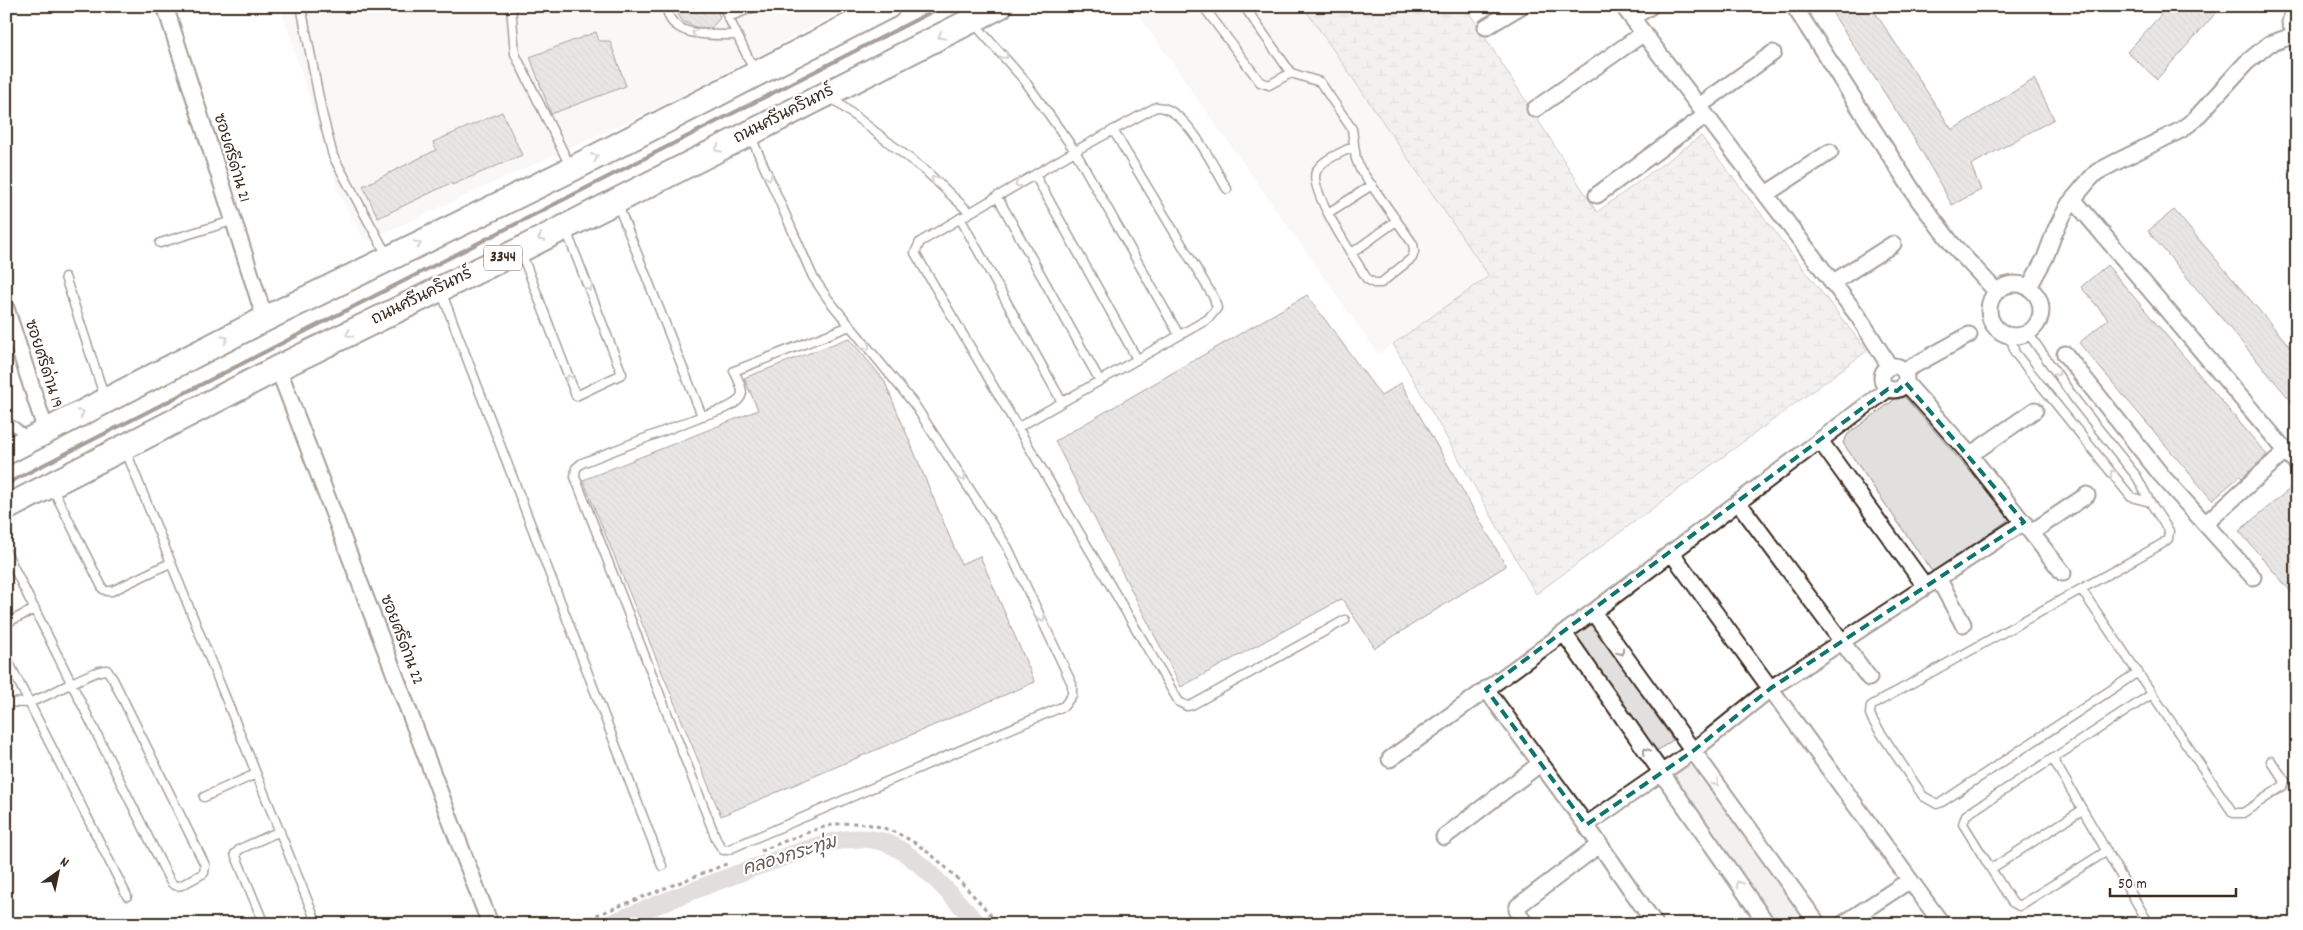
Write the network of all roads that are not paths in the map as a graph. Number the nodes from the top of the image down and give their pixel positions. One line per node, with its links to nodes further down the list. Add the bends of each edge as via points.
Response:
1 (165, 6): 46 (street, ซอยศรีด่าน 21)
2 (301, 6): 53 (lane, via 332,156)
3 (511, 6): 34 (lane, via 515,54)
4 (668, 6): 21 (lane, one-way to 4, via 688,31 677,26)
5 (723, 6): 17 (lane)
6 (757, 6): 17 (lane)
7 (888, 6): 15 (main road)
8 (1000, 6): 18 (main road, ถนนศรีนครินทร์ / 3344)
9 (1203, 6): 24 (lane, via 1260,82 1269,85)
10 (1244, 6): 24 (lane)
11 (1521, 6): 19 (street)
12 (1651, 6): 16 (street)
13 (1794, 6): 58 (street, via 1918,199 1952,244)
14 (2294, 6): 22 (street, via 2290,17)
15 (855, 12): 25 (main road)
16 (1628, 12): 20 (street)
17 (728, 17): 21 (lane)
18 (972, 20): 26 (main road, ถนนศรีนครินทร์ / 3344, one-way to 26); 32 (lane, one-way to 32, via 1025,80)
19 (1486, 27)
20 (1644, 33): 27 (street); 28 (street)
21 (737, 35): 25 (lane)
22 (2296, 36): 41 (street, via 2269,44 2246,63 2195,119 2181,130 2098,172)
23 (1773, 53): 28 (street)
24 (1291, 73): 31 (lane, via 1320,82 1352,129)
25 (756, 74): 34 (main road, one-way to 25)
26 (825, 94): 30 (main road, ถนนศรีนครินทร์ / 3344); 43 (lane, one-way to 26, via 927,172)
27 (1534, 109)
28 (1702, 110): 38 (street); 39 (street)
29 (1113, 130): 32 (lane); 37 (lane, via 1156,107 1174,112 1190,129); 64 (lane, via 1217,304 1213,315)
30 (750, 133): 42 (main road, ถนนศรีนครินทร์ / 3344, one-way to 42); 61 (lane, one-way to 61, via 813,277)
31 (1354, 146): 36 (lane, via 1360,169); 44 (lane, via 1321,164 1316,171 1315,182)
32 (1075, 151): 35 (lane); 64 (lane)
33 (1830, 152): 38 (street)
34 (572, 169): 53 (main road, one-way to 34)
35 (1035, 174): 40 (lane, one-way to 40); 67 (lane)
36 (1372, 185): 44 (lane); 47 (lane)
37 (1227, 189)
38 (1766, 194): 55 (street)
39 (1597, 195)
40 (997, 196): 43 (lane); 70 (lane)
41 (2073, 198): 56 (street); 81 (street)
42 (616, 201): 48 (main road, ถนนศรีนครินทร์ / 3344); 75 (lane)
43 (969, 212): 45 (lane)
44 (1328, 213): 52 (lane)
45 (960, 218): 73 (lane); 77 (lane, via 920,242 915,253)
46 (232, 221): 49 (lane); 60 (street, ซอยศรีด่าน 21)
47 (1396, 221): 52 (lane); 52 (lane, via 1413,244 1414,252 1412,258 1381,283 1368,279)
48 (565, 226): 51 (main road, ถนนศรีนครินทร์ / 3344, one-way to 51); 51 (lane, one-way to 51, via 622,374 576,396)
49 (160, 243)
50 (1893, 244): 55 (street)
51 (520, 250): 57 (main road, ถนนศรีนครินทร์ / 3344)
52 (1352, 253)
53 (389, 258): 60 (main road)
54 (65, 276): 72 (lane)
55 (1832, 283): 69 (street)
56 (2029, 287): 58 (street, via 2012,284); 62 (street, via 2039,299 2042,315)
57 (440, 289): 68 (main road, ถนนศรีนครินทร์ / 3344, one-way to 68); 130 (lane)
58 (1996, 291): 63 (street, via 1989,314 1996,329)
59 (6, 308): 78 (street, ซอยศรีด่าน 19)
60 (265, 319): 72 (main road, one-way to 60)
61 (850, 326): 75 (lane, via 734,370 742,390 739,399); 75 (lane, one-way to 75, via 914,404 1008,548 1072,684 1072,695 1064,706 723,850 574,471 582,463)
62 (2028, 333): 63 (street, via 2020,336); 88 (lane, one-way to 88, via 2077,402 2137,477)
63 (2004, 334): 88 (lane, one-way to 63, via 2131,497 2015,353 2012,342)
64 (1179, 335): 67 (lane)
65 (1968, 335): 69 (street)
66 (2065, 354): 90 (street, via 2162,476)
67 (1138, 359): 70 (lane)
68 (278, 368): 80 (main road, ถนนศรีนครินทร์ / 3344); 136 (street, ซอยศรีด่าน 22)
69 (1900, 374): 71 (street, via 1897,391); 71 (street, via 1882,376); 83 (street)
70 (1100, 381): 73 (lane)
71 (1888, 389): 79 (street)
72 (106, 400): 78 (main road, one-way to 72)
73 (1062, 402): 77 (lane)
74 (2035, 410): 83 (street)
75 (702, 416)
76 (6, 423): 78 (lane)
77 (1017, 428): 102 (lane, via 1176,699 1183,705 1192,705)
78 (38, 436): 82 (main road)
79 (1821, 442): 87 (street); 98 (street)
80 (124, 448): 85 (main road, ถนนศรีนครินทร์ / 3344); 94 (lane)
81 (2286, 451): 84 (street); 90 (street)
82 (6, 452)
83 (1970, 455): 91 (street)
84 (2297, 464)
85 (52, 485): 89 (main road, ถนนศรีนครินทร์ / 3344); 94 (lane, via 103,589 112,590)
86 (2087, 495): 91 (street)
87 (1738, 502): 93 (street); 106 (street)
88 (2150, 502): 99 (lane, via 2169,531 2165,541)
89 (6, 508)
90 (2205, 524): 96 (street)
91 (2028, 527): 95 (street); 97 (street)
92 (6, 552): 100 (lane)
93 (1671, 552): 101 (street); 111 (street)
94 (170, 563): 122 (lane)
95 (2063, 573)
96 (2253, 577)
97 (1938, 578): 98 (street); 104 (street)
98 (1925, 586): 106 (street)
99 (2081, 589): 108 (lane); 108 (lane, via 1876,703 1870,710 1873,721 1923,796 1937,804 1942,802)
100 (35, 609): 103 (lane); 110 (lane)
101 (1593, 612): 105 (street); 116 (street, one-way to 116)
102 (1345, 620)
103 (6, 623)
104 (1963, 624)
105 (1564, 633): 112 (street); 121 (street, one-way to 105)
106 (1842, 641): 109 (street); 111 (street)
107 (6, 657): 115 (lane)
108 (2138, 672): 113 (lane)
109 (1869, 678)
110 (72, 684): 110 (lane, via 99,671 110,673 205,865 202,875 178,886 172,884); 115 (lane)
111 (1771, 688): 116 (street); 132 (street)
112 (1486, 689): 117 (street); 120 (street)
113 (2152, 694): 118 (lane); 119 (lane, via 2233,813 2243,813 2283,786 2285,782)
114 (6, 702): 115 (lane)
115 (29, 702): 133 (lane)
116 (1693, 751): 121 (street); 140 (street, one-way to 140)
117 (1390, 759)
118 (2053, 759): 124 (lane); 131 (lane, via 1964,818 1964,827)
119 (2272, 761)
120 (1541, 763): 125 (street); 127 (street)
121 (1661, 773): 125 (street); 139 (street, one-way to 121)
122 (256, 774): 123 (lane); 126 (lane)
123 (204, 797)
124 (2082, 810): 129 (lane); 131 (lane)
125 (1586, 825): 128 (street)
126 (280, 831): 134 (lane, via 235,854); 135 (lane)
127 (1444, 837)
128 (1599, 845): 137 (street, via 1518,906); 138 (street)
129 (2107, 851): 131 (lane, via 2019,906 2012,902); 143 (lane)
130 (662, 866)
131 (1991, 869)
132 (1910, 880): 141 (street); 142 (street)
133 (127, 896)
134 (264, 924)
135 (317, 924)
136 (490, 924)
137 (1525, 924)
138 (1655, 924)
139 (1767, 924)
140 (1818, 924)
141 (1843, 924)
142 (1942, 924)
143 (2149, 924)

